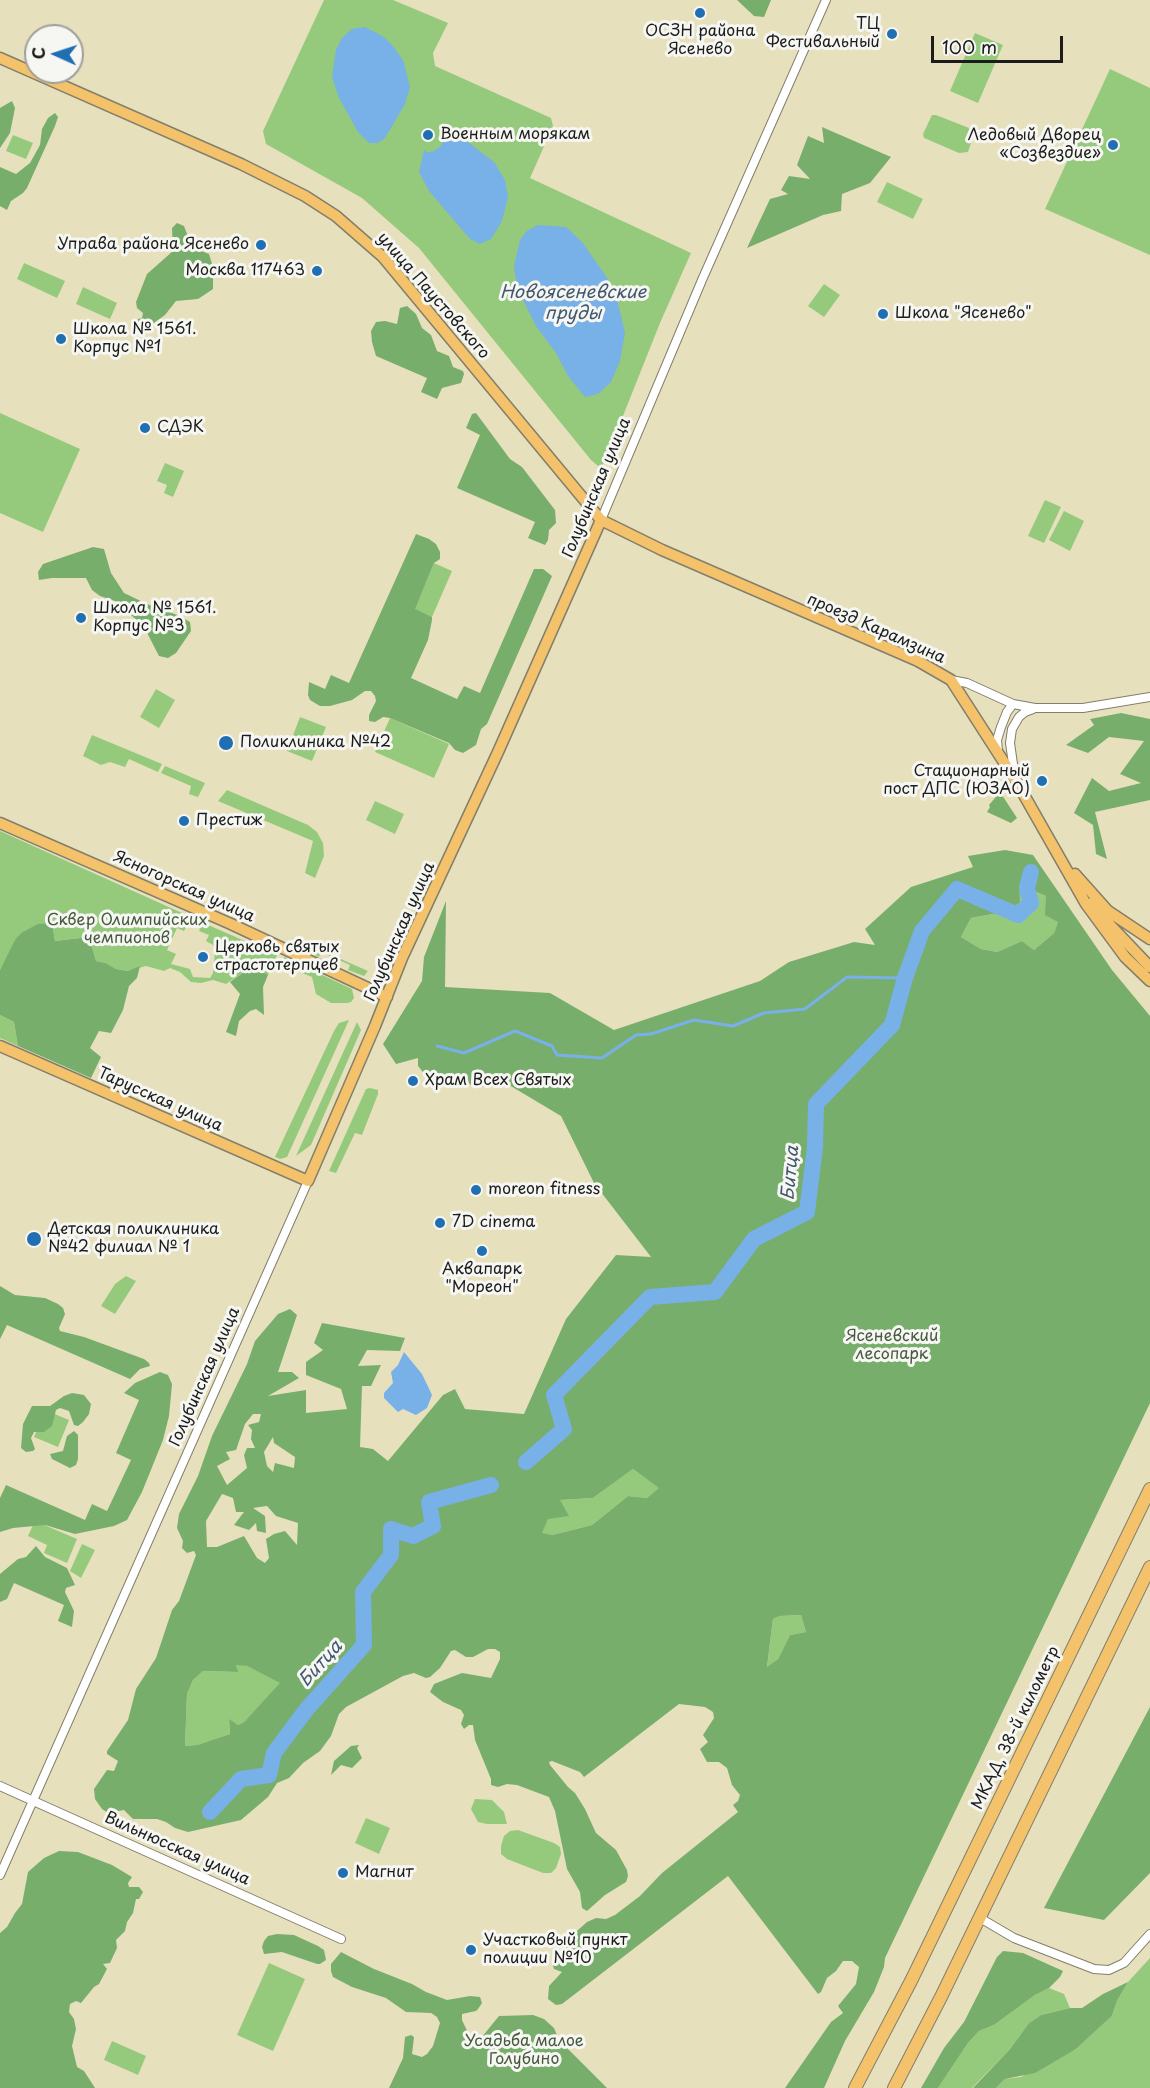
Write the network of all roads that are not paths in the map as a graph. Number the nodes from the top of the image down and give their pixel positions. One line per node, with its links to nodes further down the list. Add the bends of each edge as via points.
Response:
1 (826, 0): 3 (street, Голубинская улица)
2 (0, 58): 3 (main road, улица Паустовского, via 241,164 304,196 343,222 383,257)
3 (601, 520): 4 (main road, проезд Карамзина, via 918,661); 15 (main road, Голубинская улица)
4 (951, 680): 6 (street, проезд Карамзина); 8 (main road)
5 (1150, 697): 7 (street, проезд Карамзина, via 1083,708)
6 (1013, 704): 7 (street, проезд Карамзина); 8 (street, via 997,740)
7 (1035, 708): 9 (street, via 1018,717 1012,729)
8 (998, 753): 9 (main road)
9 (1016, 782): 11 (main road)
10 (0, 822): 15 (main road, Ясногорская улица)
11 (1061, 858): 12 (main road, via 1108,911); 13 (main road, via 1110,925); 14 (main road, via 1105,932)
12 (1150, 939)
13 (1150, 967)
14 (1150, 983)
15 (387, 997): 17 (main road, Голубинская улица)
16 (0, 1046): 17 (main road, Тарусская улица)
17 (308, 1182): 21 (street, Голубинская улица)
18 (1150, 1489): 26 (highway, МКАД, 38-й километр)
19 (1150, 1567): 23 (highway)
20 (0, 1786): 21 (street, Вильнюсская улица)
21 (33, 1800): 22 (street, Голубинская улица); 25 (street, Вильнюсская улица)
22 (0, 1875)
23 (980, 1918): 24 (street, via 1014,1938 1094,1969 1109,1970 1124,1963); 27 (highway)
24 (1150, 1934)
25 (341, 1939)
26 (855, 2088)
27 (894, 2088)

